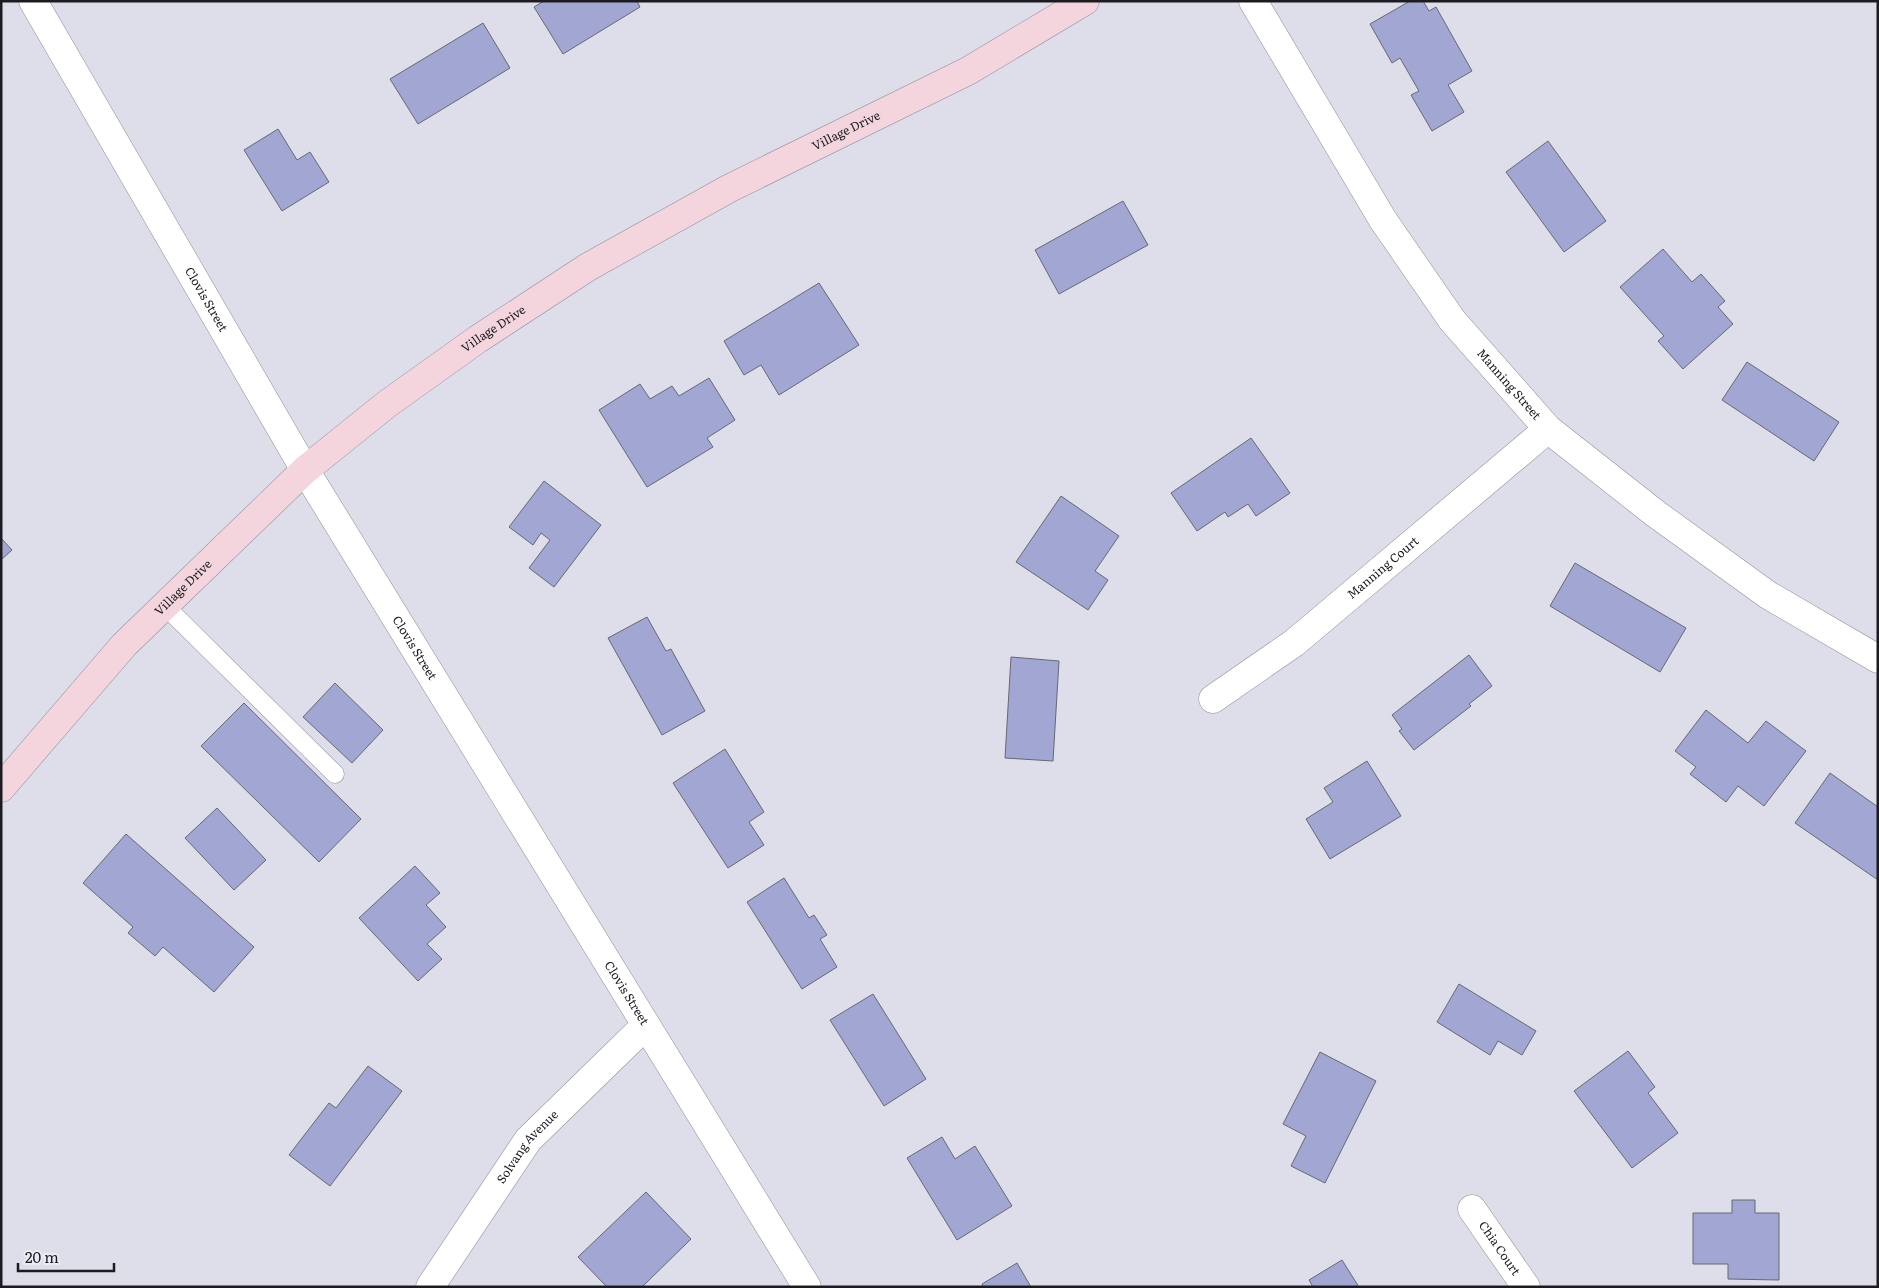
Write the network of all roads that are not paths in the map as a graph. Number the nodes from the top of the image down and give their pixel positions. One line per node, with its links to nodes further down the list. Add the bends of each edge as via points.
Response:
1 (33, 1): 5 (street, Clovis Street)
2 (1085, 1): 5 (main road, Village Drive, via 968,71 730,188 588,267 395,398)
3 (1253, 1): 4 (street, Manning Street, via 1388,228 1452,320)
4 (1548, 429): 7 (street, Manning Street, via 1656,514 1768,595); 8 (street, Manning Court, via 1294,643)
5 (305, 470): 6 (main road, Village Drive); 11 (street, Clovis Street)
6 (165, 606): 9 (lane); 10 (main road, Village Drive, via 124,645)
7 (1878, 659)
8 (1213, 698)
9 (335, 774)
10 (1, 788)
11 (646, 1025): 13 (street, Solvang Avenue, via 528,1140); 14 (street, Clovis Street)
12 (1472, 1209): 15 (street, Chia Court)
13 (430, 1287)
14 (807, 1287)
15 (1526, 1287)

